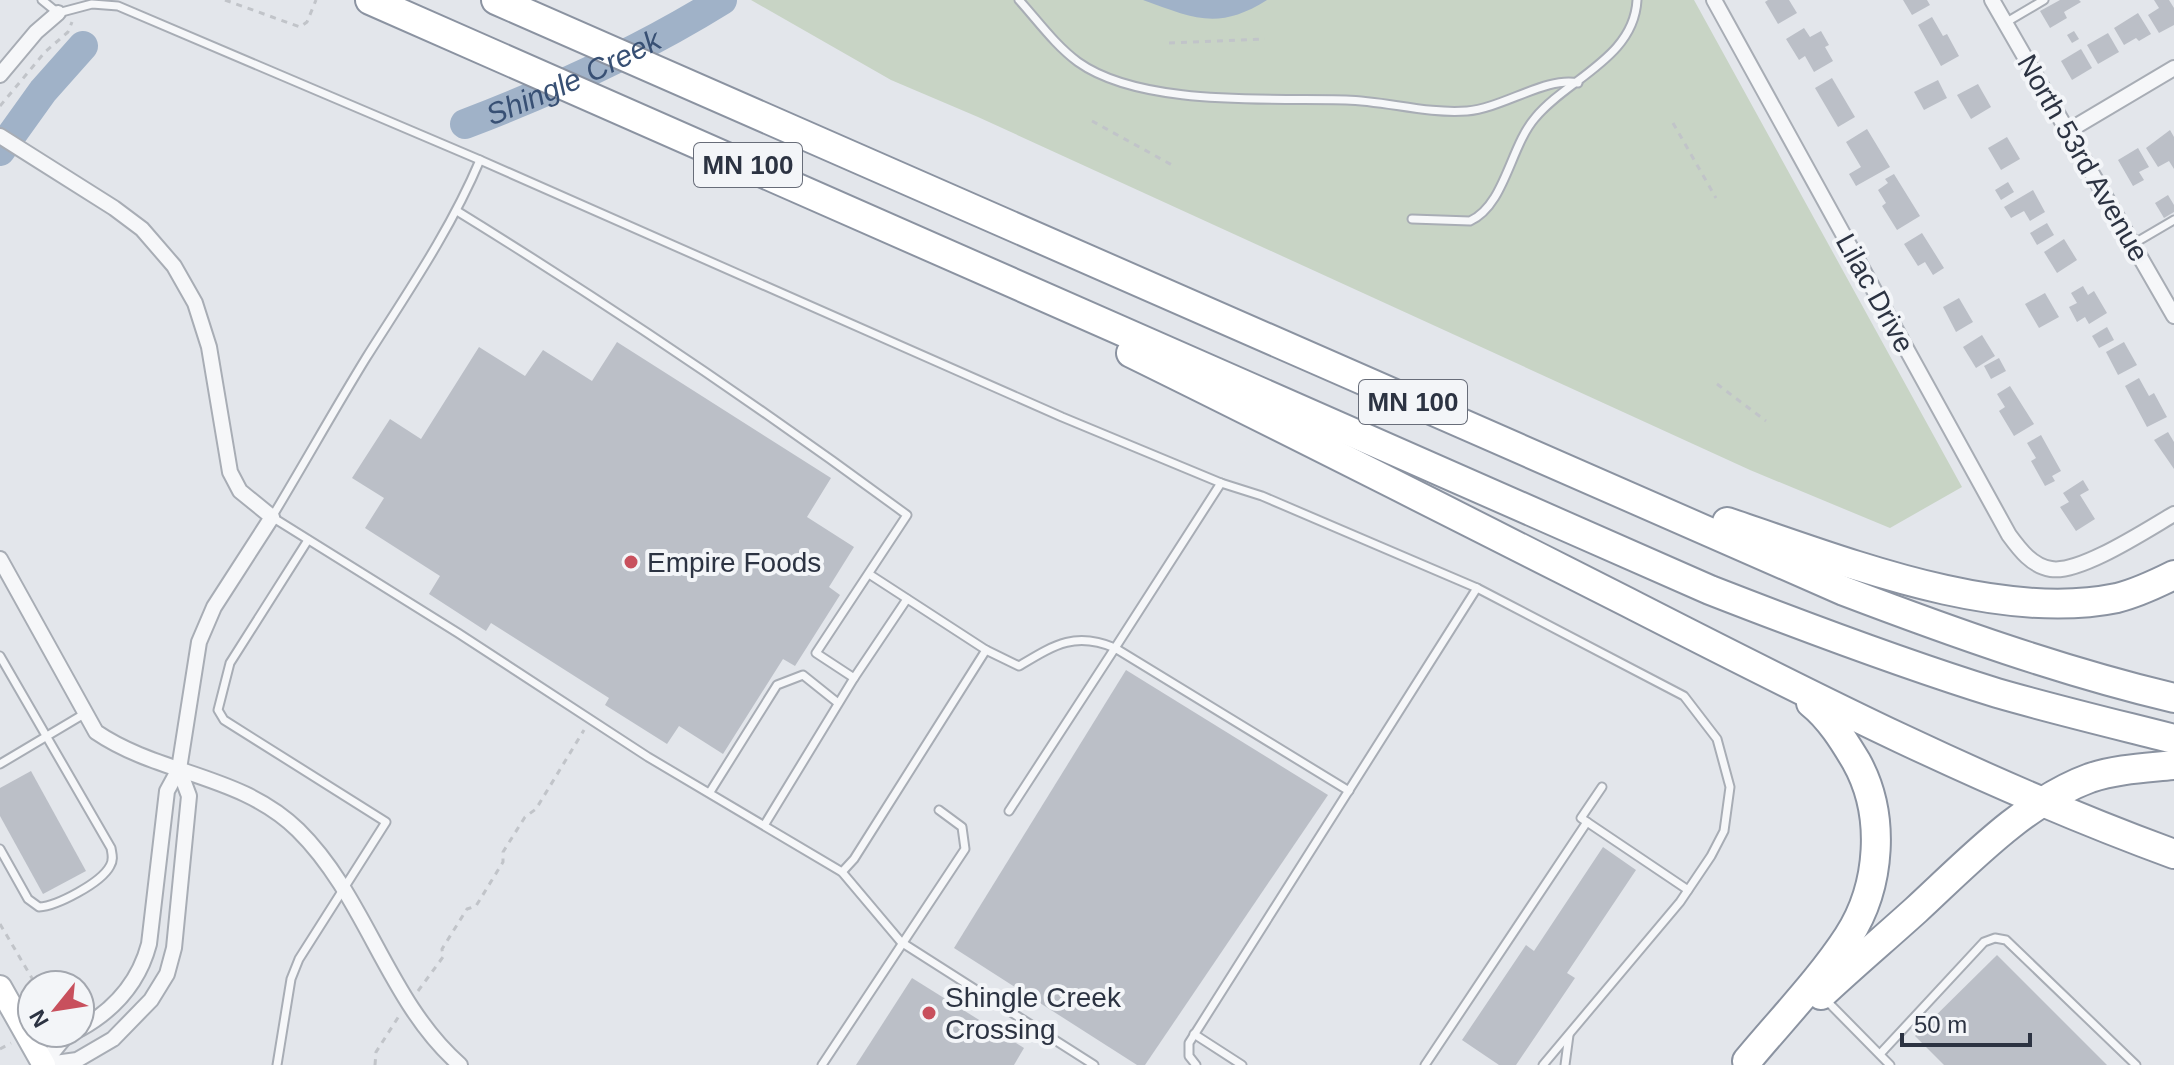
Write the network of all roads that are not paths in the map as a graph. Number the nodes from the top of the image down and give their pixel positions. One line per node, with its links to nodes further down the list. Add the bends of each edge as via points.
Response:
1 (42, 0): 9 (lane)
2 (370, 0): 20 (highway, MN 100)
3 (496, 0): 23 (highway, MN 100)
4 (1019, 0): 13 (lane, via 1087,68 1138,86 1193,96 1350,100 1467,111 1498,106 1552,84)
5 (1637, 0): 13 (lane, via 1633,25)
6 (1714, 0): 25 (street, Lilac Drive, via 2025,557 2052,570 2091,562)
7 (1992, 0): 10 (street, North 53rd Avenue)
8 (2044, 0): 10 (lane)
9 (58, 13): 12 (street); 16 (lane, via 92,4 118,6)
10 (2005, 23): 14 (street, North 53rd Avenue)
11 (2174, 68): 14 (street)
12 (0, 75)
13 (1578, 83): 18 (lane, via 1525,129 1495,196 1478,217)
14 (2068, 131): 21 (street, North 53rd Avenue)
15 (0, 136): 26 (street, via 133,222 174,266 195,303 209,347 230,472 240,491)
16 (480, 160): 17 (lane); 24 (lane)
17 (457, 211): 26 (lane); 29 (lane, via 685,359 907,515)
18 (1412, 219)
19 (2174, 220): 21 (lane)
20 (885, 225): 37 (highway); 42 (highway, MN 100, via 1710,590 1925,670)
21 (2133, 244): 22 (street, North 53rd Avenue)
22 (2174, 316)
23 (1556, 464): 30 (highway, via 1877,573 1971,594 2048,602 2105,600); 38 (highway, MN 100, via 1902,613 2069,670)
24 (1221, 483): 31 (lane); 33 (lane)
25 (2174, 514)
26 (272, 517): 27 (lane); 45 (street, via 214,607 199,642)
27 (308, 540): 48 (lane); 57 (lane, via 230,663 218,710 224,720 386,822)
28 (0, 559): 40 (street)
29 (869, 574): 32 (lane); 36 (lane, via 816,653)
30 (2174, 575)
31 (1477, 588): 47 (lane); 58 (lane, via 1684,696 1717,739 1730,787 1724,831)
32 (907, 599): 34 (lane); 36 (lane)
33 (1115, 648): 34 (lane, via 1075,639 1057,643 1019,666); 47 (lane); 51 (lane)
34 (986, 650): 56 (lane)
35 (0, 656): 41 (lane)
36 (854, 678): 39 (lane)
37 (1786, 683): 49 (highway); 67 (highway, via 1827,718 1862,772 1875,812 1874,865 1849,936)
38 (2174, 698)
39 (838, 703): 48 (lane, via 803,675 777,685); 53 (lane)
40 (84, 714): 41 (lane); 45 (street, via 96,732 120,749)
41 (46, 737): 43 (lane); 54 (lane, via 111,848 111,866 99,880 49,907 39,907 28,899)
42 (2174, 739)
43 (0, 764)
44 (2174, 765): 49 (highway, via 2091,778)
45 (179, 769): 57 (street, via 264,802 296,829); 62 (street, via 167,791 145,961 125,994); 68 (street, via 189,796 167,974 151,1000 113,1039 77,1060)
46 (1602, 787): 52 (lane, via 1581,818)
47 (1349, 791): 63 (lane)
48 (710, 792): 53 (lane)
49 (2044, 803): 55 (highway); 61 (highway, via 1994,838)
50 (939, 810): 59 (lane, via 962,827 965,849)
51 (1009, 811)
52 (1587, 822): 58 (lane); 75 (lane)
53 (765, 824): 56 (lane)
54 (0, 849)
55 (2174, 854)
56 (842, 872): 59 (lane)
57 (343, 886): 69 (lane, via 291,979); 70 (street, via 407,1002 437,1045)
58 (1688, 890): 64 (lane)
59 (901, 942): 71 (lane); 72 (lane)
60 (0, 987): 68 (main road)
61 (1821, 995): 66 (lane)
62 (96, 1017)
63 (1194, 1034): 73 (lane, via 1189,1056); 74 (lane)
64 (1569, 1034): 76 (lane); 77 (lane)
65 (56, 1049): 68 (street)
66 (1880, 1054): 78 (lane); 79 (lane, via 1984,942 1995,938 2006,940)
67 (1747, 1061)
68 (43, 1065)
69 (277, 1065)
70 (460, 1065)
71 (822, 1065)
72 (1094, 1065)
73 (1196, 1065)
74 (1242, 1065)
75 (1425, 1065)
76 (1543, 1065)
77 (1565, 1065)
78 (1890, 1065)
79 (2136, 1065)

